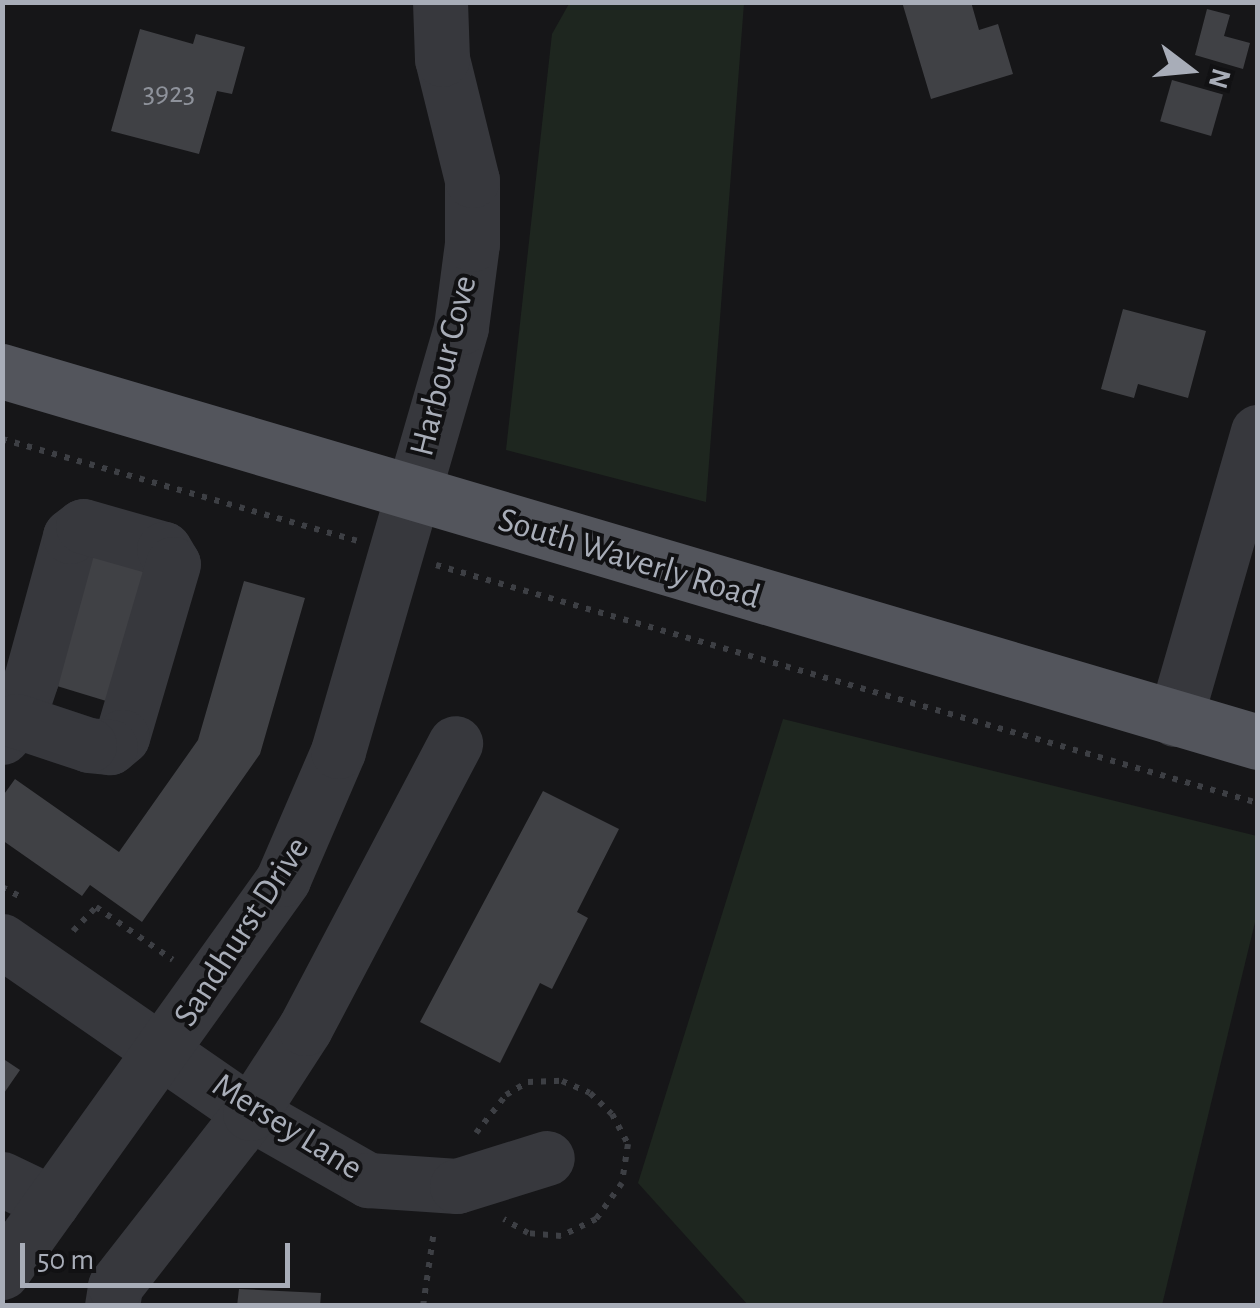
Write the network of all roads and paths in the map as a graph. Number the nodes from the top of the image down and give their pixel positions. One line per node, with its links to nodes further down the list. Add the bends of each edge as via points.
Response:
1 (440, 2): 5 (street, Harbour Cove, via 442,58 472,180 472,244 460,327)
2 (2, 370): 5 (main road, South Waverly Road)
3 (1258, 432): 7 (street)
4 (2, 439): 6 (path)
5 (413, 492): 6 (street, Sandhurst Drive); 7 (main road, South Waverly Road)
6 (394, 552): 10 (path); 14 (street, Sandhurst Drive, via 312,823 283,879)
7 (1176, 718): 8 (main road, South Waverly Road)
8 (1258, 742)
9 (455, 743): 15 (street, via 305,1028)
10 (1258, 803)
11 (73, 931): 13 (path, via 96,907)
12 (2, 941): 14 (street, Mersey Lane)
13 (174, 961)
14 (165, 1052): 15 (street, Mersey Lane); 18 (street, Sandhurst Drive)
15 (250, 1113): 16 (street, Mersey Lane, via 368,1180 458,1186); 21 (street, via 115,1286)
16 (547, 1158)
17 (2, 1178): 18 (street)
18 (52, 1203): 20 (street, Sandhurst Drive)
19 (434, 1231): 22 (path)
20 (2, 1272)
21 (112, 1306)
22 (423, 1306)

